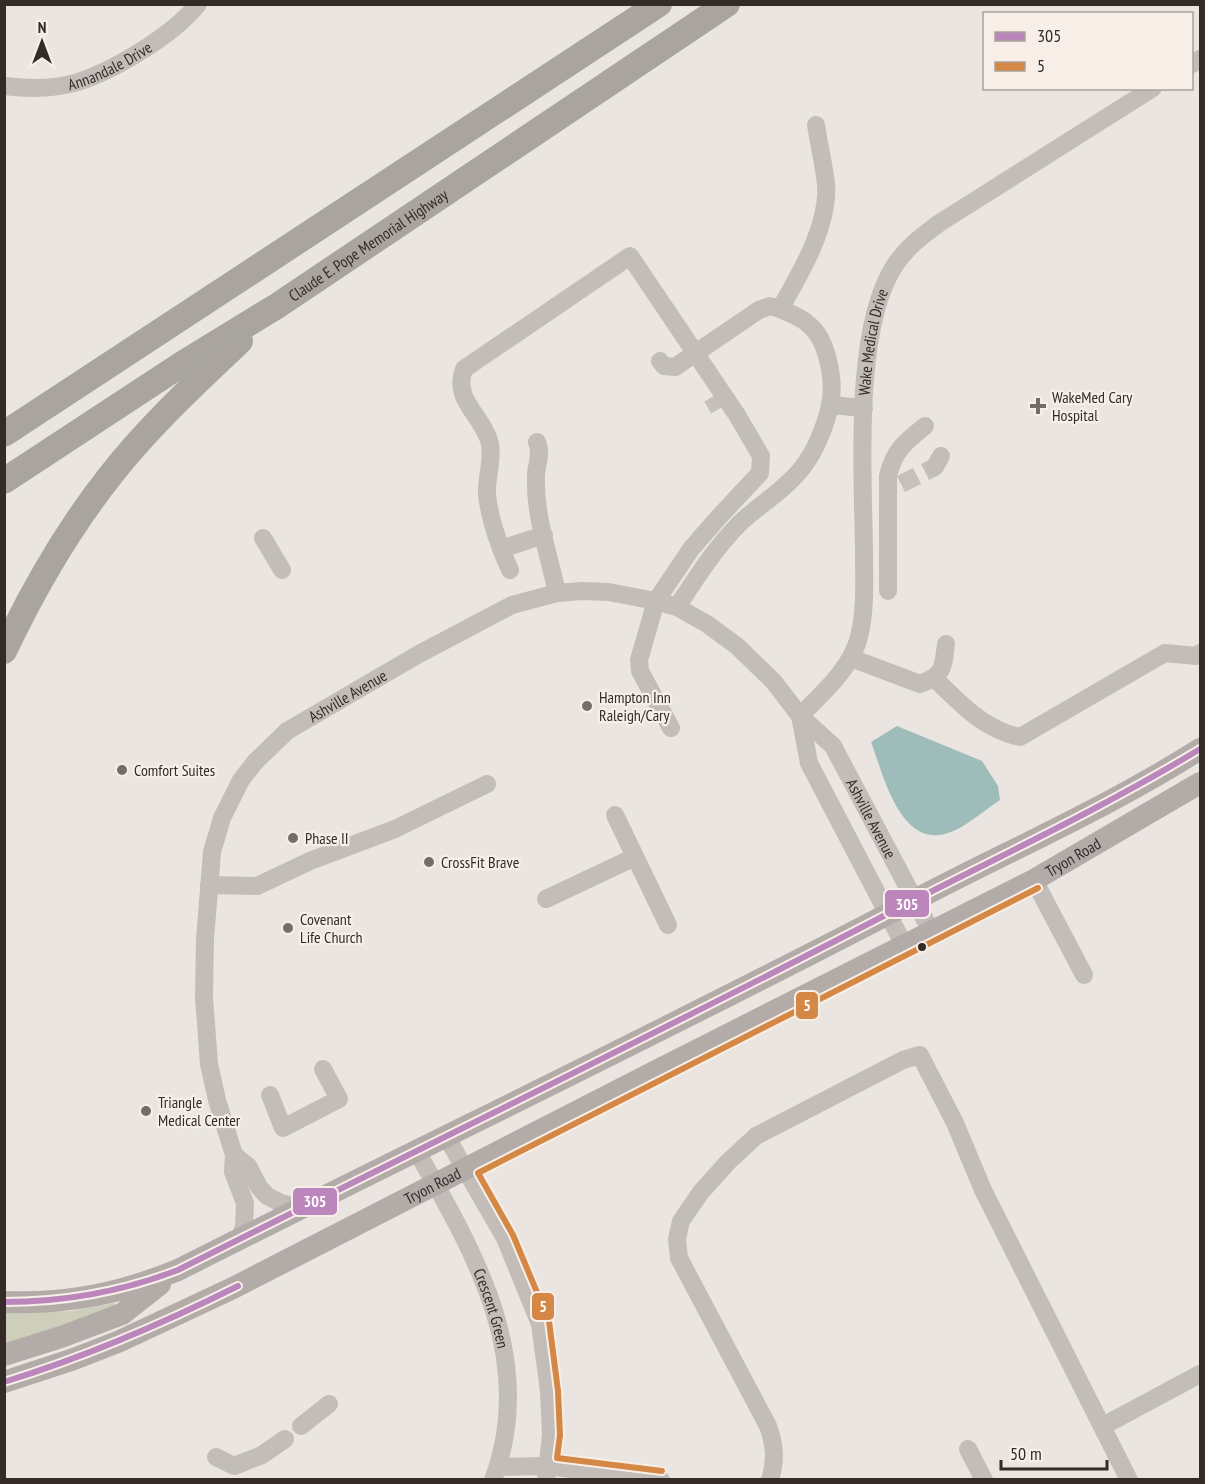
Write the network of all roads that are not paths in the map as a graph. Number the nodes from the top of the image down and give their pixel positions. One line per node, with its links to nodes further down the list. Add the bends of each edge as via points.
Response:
1 (198, 4): 4 (street, Annandale Drive, via 151,45 98,74 47,88)
2 (659, 4): 16 (highway)
3 (727, 4): 7 (highway, Claude E. Pope Memorial Highway)
4 (4, 86)
5 (1150, 90): 13 (street, Wake Medical Drive, via 911,244 894,266 874,314)
6 (816, 125): 8 (street, via 826,187 821,224 806,263)
7 (277, 306): 18 (highway, Claude E. Pope Memorial Highway); 31 (highway, via 159,419 111,475 75,524)
8 (780, 309): 9 (street, via 770,306 759,310); 12 (street, via 809,324 825,347 831,379)
9 (696, 354): 10 (street, via 675,367 664,366); 11 (street); 21 (street, via 630,256 464,369 460,390 479,407 489,442 487,494)
10 (660, 361)
11 (716, 397): 14 (street); 14 (street)
12 (830, 405): 13 (street); 23 (street, via 813,453 801,470 740,522)
13 (864, 408): 33 (street, Wake Medical Drive, via 864,595 859,637)
14 (737, 415): 22 (street, via 761,456 760,473)
15 (925, 426): 26 (street, via 900,446 891,463 894,486)
16 (4, 434)
17 (537, 442): 19 (street, via 538,515)
18 (4, 481)
19 (544, 535): 21 (street); 27 (street)
20 (263, 538): 24 (street)
21 (501, 549): 25 (street)
22 (691, 549): 23 (street); 28 (street)
23 (708, 560): 29 (street)
24 (282, 570)
25 (510, 570)
26 (888, 591)
27 (557, 593): 28 (street, Ashville Avenue, via 608,592); 43 (street, Ashville Avenue, via 512,605 287,731 255,762 229,803 212,852)
28 (656, 601): 29 (street, Ashville Avenue); 36 (street, via 639,660 640,671)
29 (677, 607): 35 (street, Ashville Avenue, via 736,646 774,682)
30 (946, 644): 34 (street, via 943,668)
31 (4, 651)
32 (1200, 653): 34 (street, via 1165,653 1020,737 1006,734 973,715)
33 (851, 658): 34 (street, via 920,684); 35 (street, Wake Medical Drive)
34 (934, 678)
35 (800, 716): 45 (street, Ashville Avenue, via 833,746); 46 (street, Ashville Avenue, via 809,763)
36 (671, 728)
37 (1200, 750): 45 (main road, Tryon Road)
38 (1200, 783): 42 (main road, Tryon Road)
39 (487, 784): 43 (street, via 394,829 258,886)
40 (615, 815): 41 (street)
41 (635, 857): 44 (street); 47 (street)
42 (1034, 880): 48 (main road, Tryon Road); 50 (street)
43 (209, 885): 55 (street, Ashville Avenue, via 204,985 209,1064)
44 (546, 900)
45 (914, 901): 46 (main road, Tryon Road); 48 (street, Ashville Avenue)
46 (889, 914): 49 (street, Ashville Avenue); 53 (main road, Tryon Road)
47 (668, 925)
48 (931, 931): 49 (main road, Tryon Road)
49 (904, 945): 56 (main road, Tryon Road)
50 (1084, 975)
51 (323, 1069): 52 (street, via 339,1100 283,1128)
52 (270, 1095)
53 (446, 1136): 54 (main road, Tryon Road); 56 (street)
54 (416, 1150): 57 (street, Crescent Green); 58 (main road, Tryon Road)
55 (234, 1155): 58 (street, Ashville Avenue, via 248,1166 267,1196); 59 (street, Ashville Avenue, via 233,1172 244,1203)
56 (465, 1169): 57 (main road, Tryon Road); 72 (street, via 505,1238 540,1324 549,1391 551,1435)
57 (436, 1185): 64 (main road, Tryon Road, via 159,1324); 71 (street, Crescent Green, via 468,1245 501,1329 509,1394 506,1434)
58 (300, 1208): 59 (main road, Tryon Road)
59 (240, 1239): 60 (main road, Tryon Road)
60 (178, 1270): 61 (main road, Tryon Road, via 86,1299); 62 (main road, via 122,1314)
61 (4, 1302)
62 (4, 1355)
63 (1200, 1374): 67 (street)
64 (4, 1382)
65 (329, 1404): 66 (street)
66 (301, 1426)
67 (1102, 1426): 75 (street, via 920,1055 903,1060 756,1136 701,1192 681,1221 677,1239 679,1258 775,1445); 77 (street)
68 (285, 1439): 70 (street, via 262,1455 234,1466)
69 (968, 1449): 76 (street)
70 (216, 1457)
71 (496, 1473): 72 (street); 73 (street)
72 (547, 1473): 74 (street)
73 (529, 1479)
74 (661, 1479)
75 (770, 1479)
76 (984, 1479)
77 (1129, 1479)

